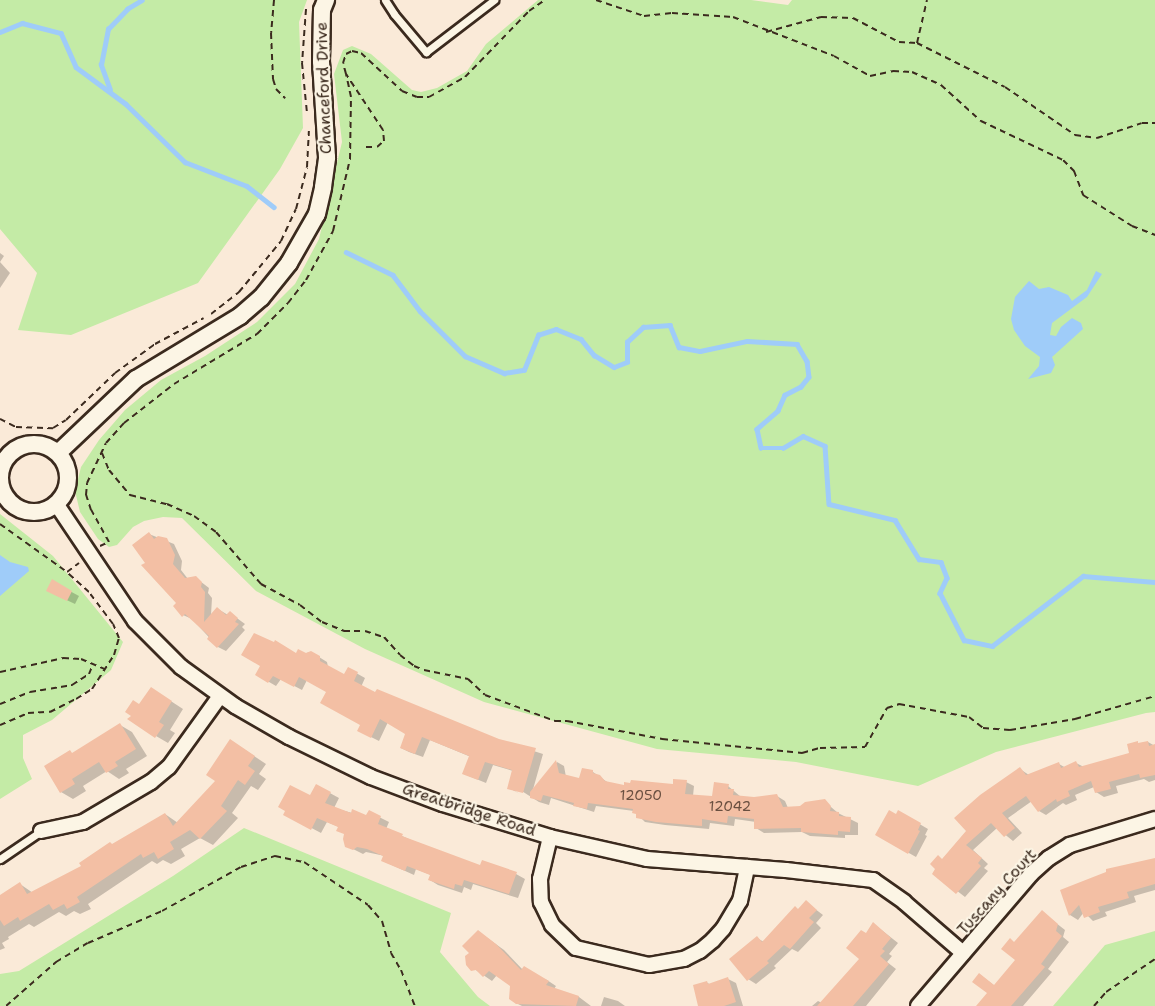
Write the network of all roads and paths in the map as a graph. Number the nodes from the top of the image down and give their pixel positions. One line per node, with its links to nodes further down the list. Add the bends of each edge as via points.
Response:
1 (274, 0): 12 (path, via 273,79)
2 (308, 0): 13 (path, via 302,63)
3 (326, 0): 20 (street, Chanceford Drive, via 322,10 321,61 327,157 323,187 317,214 289,263 261,298 240,316 136,379)
4 (386, 0): 5 (lane, via 426,52)
5 (494, 0)
6 (545, 0): 11 (path, via 529,11 465,77 429,97 402,91 361,53 346,54)
7 (596, 0): 9 (path, via 644,16 672,13 733,17)
8 (927, 0): 10 (path)
9 (766, 32): 10 (path, via 821,17 853,18 899,42); 17 (path, via 834,56 870,76 912,72 941,85 981,121 1063,160 1074,171 1083,195 1132,226)
10 (917, 43): 14 (path, via 1005,87 1075,135 1097,138 1142,123)
11 (346, 74): 16 (path, via 383,130 384,141 377,147); 21 (path, via 352,126 346,182 333,231 306,280 256,334 142,408 112,436)
12 (285, 98)
13 (308, 120)
14 (1155, 123)
15 (309, 129): 18 (path, via 307,167 296,210 281,241 239,292 210,315 155,344 123,367 53,428 16,427)
16 (366, 147)
17 (1155, 235)
18 (0, 419)
19 (5, 451): 20 (street, via 29,444 50,447); 22 (street, via 1,487 6,498 16,508 28,512)
20 (58, 453): 22 (street, via 69,475 65,495)
21 (102, 453): 24 (path, via 87,483 86,495 109,542); 30 (path, via 109,470 130,495 194,516 216,532 261,584 300,604 322,622 344,631 384,636 414,666 468,679 485,695 555,721 662,739 802,753 820,748 865,747 887,708 898,704 969,717 982,728 1010,730 1075,719)
22 (57, 505): 24 (street, Greatbridge Road)
23 (0, 524): 25 (path)
24 (90, 554): 25 (path); 29 (street, Greatbridge Road, via 135,621 181,667)
25 (66, 572): 27 (path, via 100,605 119,638)
26 (93, 664): 27 (path); 28 (path, via 63,658); 31 (path, via 89,674 72,686 30,692)
27 (105, 669): 32 (path, via 92,689 76,699 50,712 28,713)
28 (0, 672)
29 (220, 696): 34 (street, via 169,767 151,782 83,822); 35 (street, Greatbridge Road, via 289,737 371,777)
30 (1155, 696)
31 (0, 704)
32 (0, 725)
33 (1155, 819): 38 (street, Tuscany Court, via 1070,845 1049,858)
34 (41, 831): 36 (lane)
35 (550, 837): 37 (street, Greatbridge Road, via 647,859); 37 (street, via 540,879 541,902 552,925 576,948 649,965 684,958 713,940 740,901)
36 (0, 859)
37 (747, 867): 38 (street, Greatbridge Road, via 873,880)
38 (963, 953): 42 (street, Tuscany Court)
39 (1155, 959): 43 (path, via 1106,992)
40 (6, 1006): 41 (path, via 56,962 88,943 162,911 241,867 275,856 304,862 368,905 382,921 391,953 402,970)
41 (415, 1006)
42 (918, 1006)
43 (1094, 1006)

